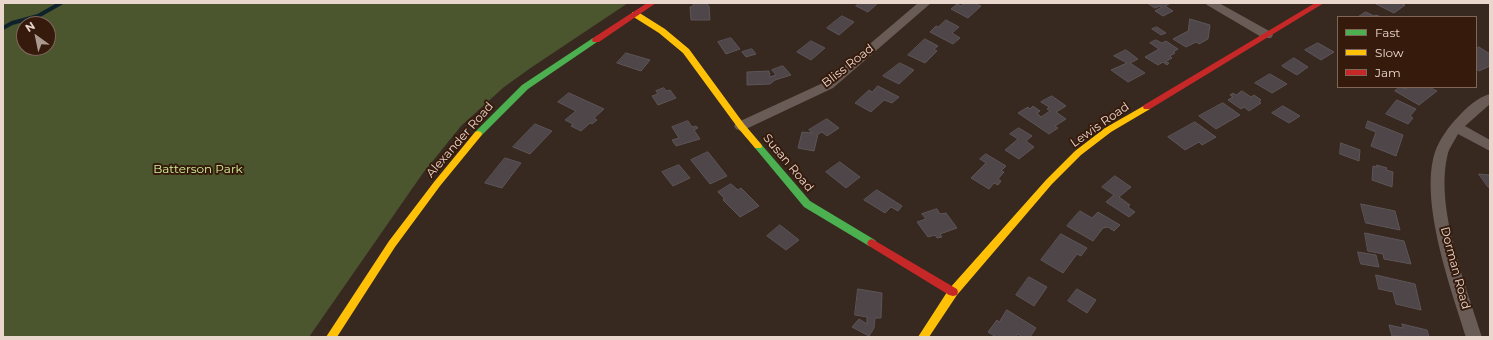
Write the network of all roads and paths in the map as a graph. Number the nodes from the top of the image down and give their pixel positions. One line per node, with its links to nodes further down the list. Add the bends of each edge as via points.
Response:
1 (652, 3): 5 (street, Alexander Road)
2 (925, 3): 8 (street, Bliss Road, via 829,85)
3 (1211, 3): 6 (street)
4 (1320, 3): 6 (street, Lewis Road)
5 (636, 14): 8 (street, Susan Road, via 686,51); 12 (street, Alexander Road, via 525,88 484,127 392,244)
6 (1267, 35): 11 (street, Lewis Road, via 1108,130 1078,153 1049,182)
7 (1490, 98): 9 (street, Dorman Road, via 1468,113)
8 (742, 126): 11 (street, Susan Road, via 807,204)
9 (1456, 127): 10 (street); 14 (street, Dorman Road, via 1441,153 1438,190 1446,245)
10 (1490, 146)
11 (953, 292): 13 (street, Lewis Road)
12 (330, 337)
13 (923, 337)
14 (1474, 337)

